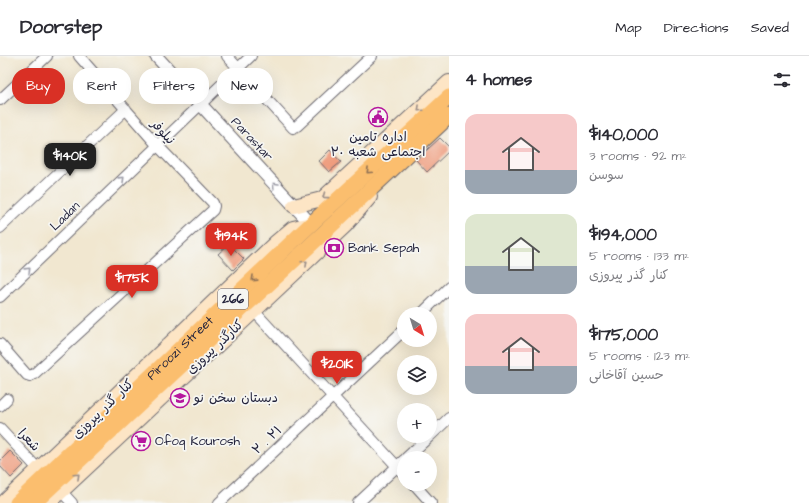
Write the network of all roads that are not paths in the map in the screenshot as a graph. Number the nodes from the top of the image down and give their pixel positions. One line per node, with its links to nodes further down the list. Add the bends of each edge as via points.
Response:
1 (47, 56): 13 (street)
2 (79, 56): 16 (street, نیلوفر)
3 (156, 56): 7 (street, Parastar)
4 (227, 56): 8 (street)
5 (251, 56): 8 (street, Ladan)
6 (372, 56): 15 (street, via 293,128)
7 (167, 68)
8 (238, 68)
9 (449, 82): 22 (main road, one-way to 22, via 322,199)
10 (217, 88): 11 (street, Ladan)
11 (209, 95)
12 (449, 96): 24 (main road, Piroozi Street / 266, one-way to 24)
13 (0, 100)
14 (200, 104): 19 (street, Ladan); 22 (street, Parastar, one-way to 14)
15 (271, 104)
16 (126, 109): 19 (street, نیلوفر); 23 (street)
17 (449, 116): 20 (main road, Piroozi Street / 266)
18 (449, 124): 20 (main road, via 424,146)
19 (157, 145): 26 (street, Ladan, one-way to 19); 30 (street, نیلوفر, via 213,203 213,210 34,374 27,374)
20 (404, 158): 21 (main road, Piroozi Street / 266)
21 (374, 186): 24 (main road, Piroozi Street / 266); 28 (main road, کنارگذر پیروزی, one-way to 21, via 345,226 369,198)
22 (294, 206): 24 (street, Parastar)
23 (0, 228)
24 (316, 229): 31 (main road, Piroozi Street / 266); 40 (main road, Piroozi Street / 266, one-way to 40)
25 (449, 287): 27 (street)
26 (0, 297)
27 (428, 307)
28 (254, 311): 32 (main road, کنارگذر پیروزی); 33 (street)
29 (397, 337): 33 (street, ۲ . ۲۱)
30 (0, 344)
31 (203, 345): 32 (main road); 46 (main road, Piroozi Street / 266)
32 (181, 379): 42 (main road, کنارگذر پیروزی, one-way to 32)
33 (333, 397): 39 (street); 49 (street, ۲ . ۲۱)
34 (449, 418): 36 (street)
35 (0, 428): 40 (street, شعرا)
36 (437, 429)
37 (422, 443): 38 (street)
38 (414, 451)
39 (397, 462)
40 (46, 470): 44 (main road); 45 (main road, Piroozi Street / 266)
41 (397, 471): 50 (street)
42 (61, 491): 47 (main road, کنارگذر پیروزی); 48 (street)
43 (420, 491): 51 (street)
44 (4, 503)
45 (17, 503)
46 (34, 503)
47 (49, 503)
48 (72, 503)
49 (220, 503)
50 (358, 503)
51 (431, 503)

